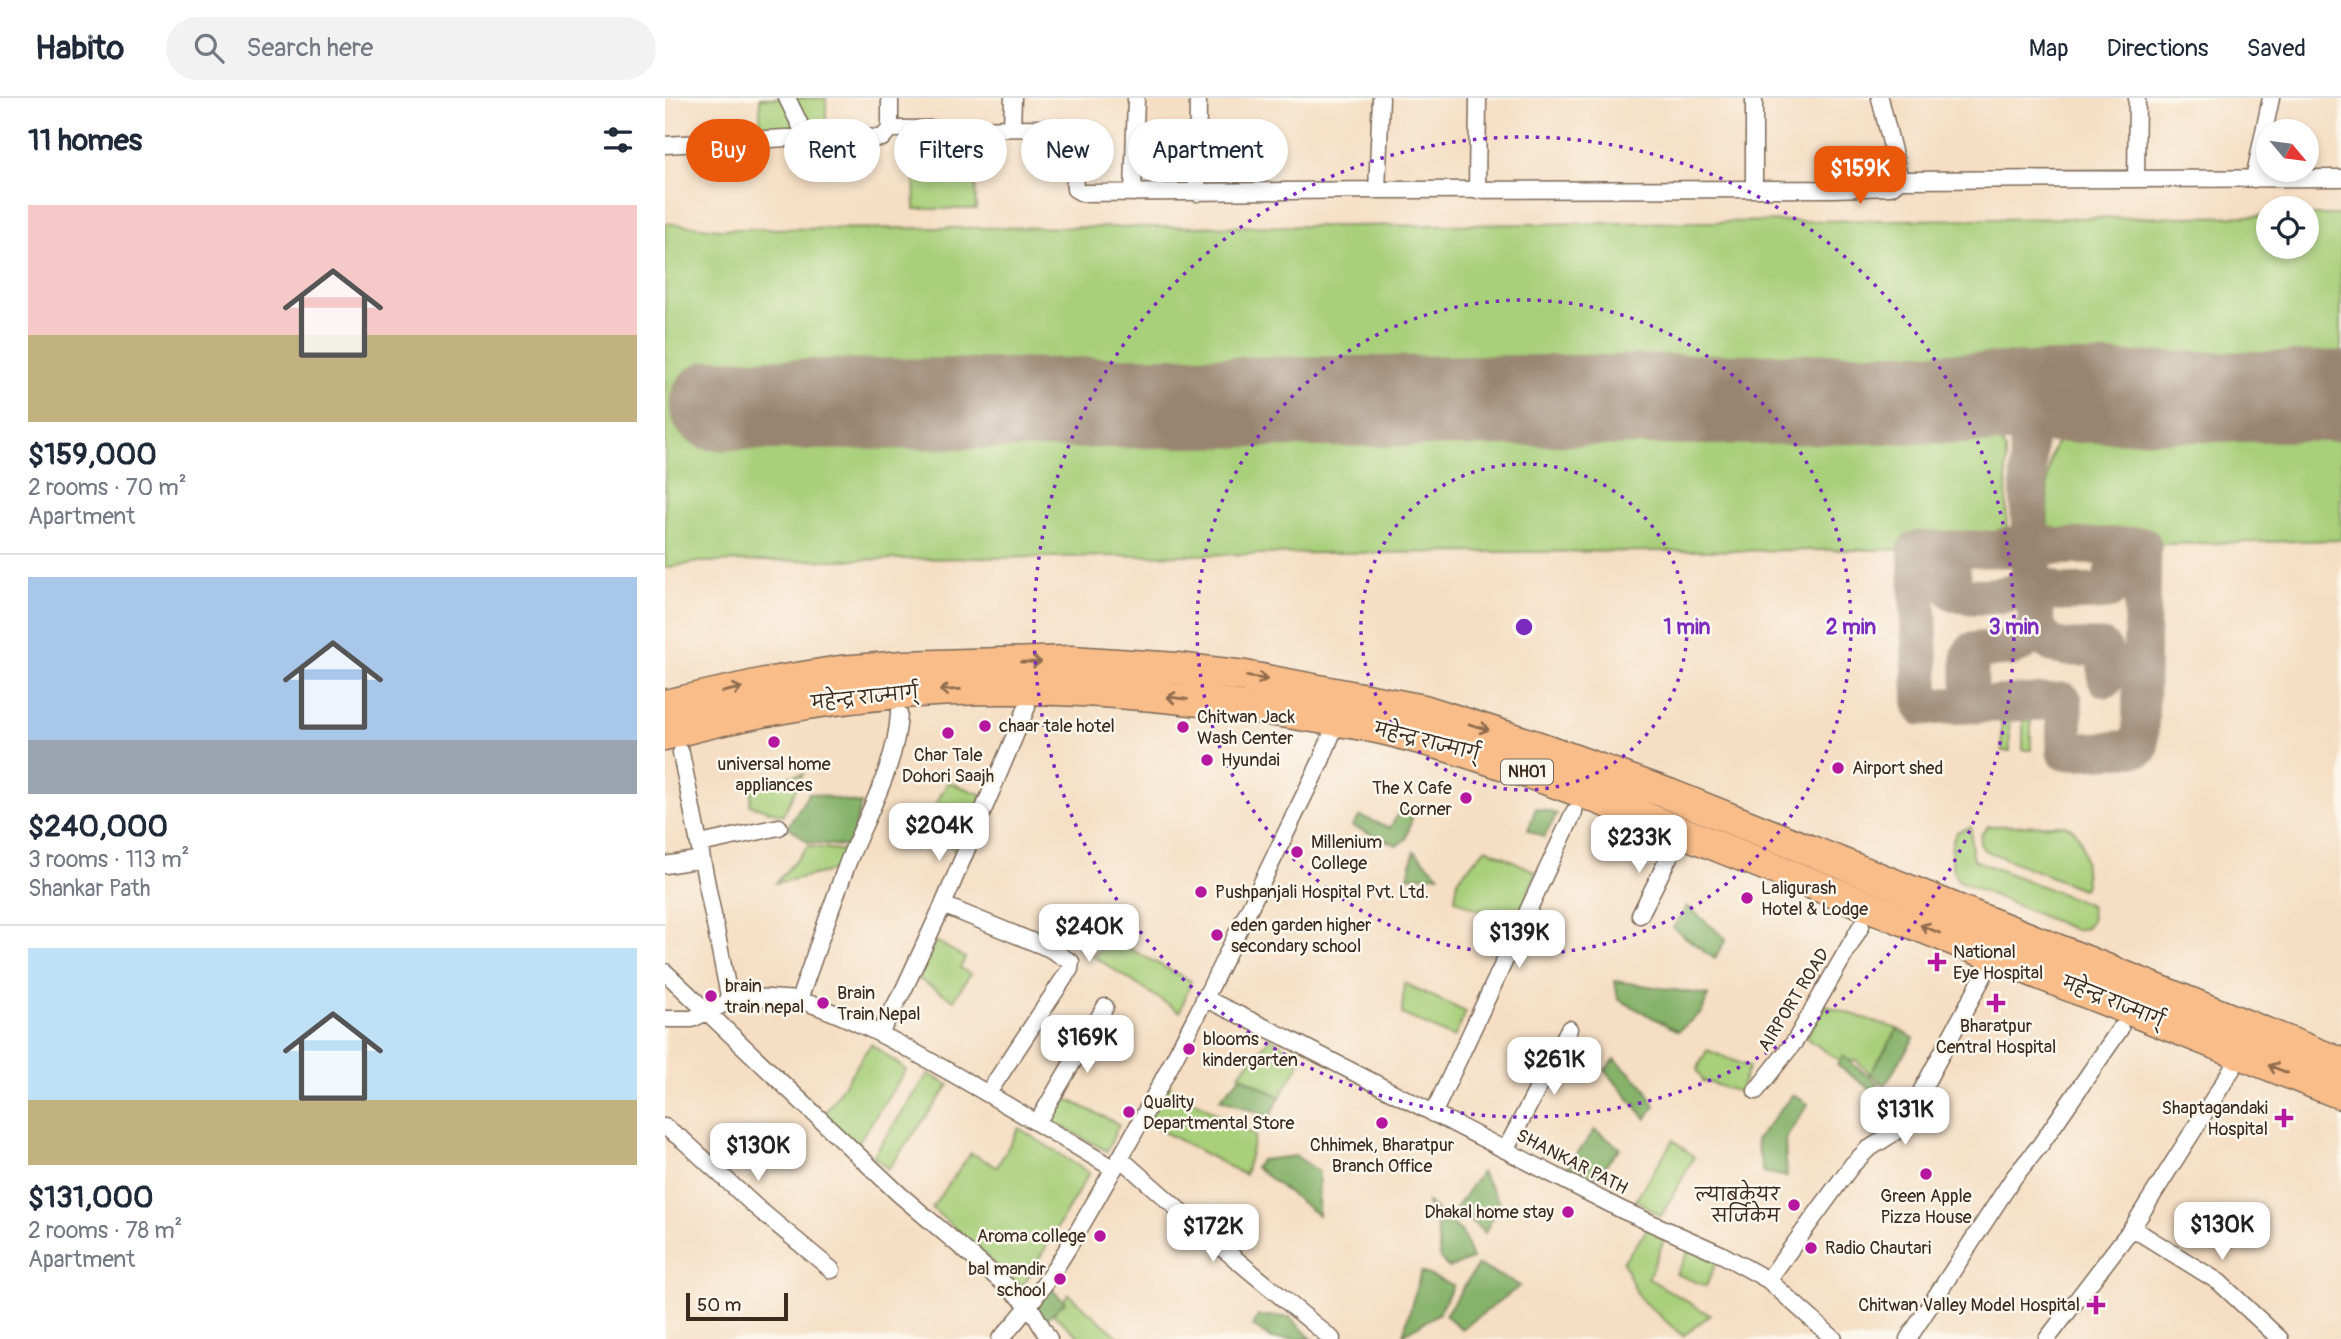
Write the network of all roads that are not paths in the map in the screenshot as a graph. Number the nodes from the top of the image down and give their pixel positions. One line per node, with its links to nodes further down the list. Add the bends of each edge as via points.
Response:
1 (787, 98): 12 (street)
2 (890, 98): 14 (street)
3 (1013, 98): 13 (street)
4 (1136, 98): 25 (street)
5 (1198, 98): 26 (street)
6 (1381, 98): 23 (street)
7 (1478, 98): 24 (street)
8 (1754, 98): 22 (street)
9 (1880, 98): 21 (street)
10 (2137, 98): 20 (street)
11 (2271, 98): 18 (street)
12 (797, 119)
13 (1012, 127): 14 (street); 25 (street, via 1068,130 1074,143 1075,189 1082,193)
14 (890, 129): 16 (street)
15 (784, 138): 17 (street)
16 (880, 138)
17 (665, 145)
18 (2254, 178): 19 (street); 20 (street)
19 (2341, 178)
20 (2136, 179): 21 (street)
21 (1900, 180): 22 (street, via 1891,187)
22 (1754, 188): 24 (street)
23 (1377, 190): 24 (street); 26 (street)
24 (1477, 191)
25 (1133, 193): 26 (street)
26 (1197, 193)
27 (665, 705): 28 (highway, महेन्द्र राज्मार्ग् / NH01, one-way to 28, via 840,671 1071,661 1245,676)
28 (1341, 707): 31 (highway, महेन्द्र राज्मार्ग् / NH01, one-way to 31, via 1239,706 1127,692 981,689 838,699 750,714); 42 (street, via 1321,761); 51 (highway, महेन्द्र राज्मार्ग् / NH01, one-way to 28, via 1581,792 1402,734); 52 (highway, महेन्द्र राज्मार्ग् / NH01, one-way to 52, via 1424,709 1504,734 1669,794)
29 (1027, 708): 37 (street)
30 (899, 715): 43 (street, via 885,777)
31 (673, 744): 34 (street)
32 (1574, 812): 56 (street)
33 (779, 827): 34 (street)
34 (701, 851): 36 (street); 44 (street)
35 (1672, 851): 38 (street)
36 (665, 865)
37 (943, 905): 50 (street); 54 (street, via 1048,948 1070,962 1070,969)
38 (1640, 915)
39 (1861, 926): 53 (street, AIRPORT ROAD, via 1795,1041)
40 (665, 972): 46 (street)
41 (1985, 975): 63 (street, via 1897,1131 1853,1165)
42 (1204, 998): 56 (street, SHANKAR PATH); 60 (street)
43 (799, 1000): 44 (street, via 753,997); 50 (street)
44 (730, 1001): 46 (street)
45 (1105, 1007): 57 (street)
46 (708, 1013): 47 (street); 64 (street, via 899,1194)
47 (665, 1020)
48 (1569, 1029): 59 (street)
49 (2120, 1029): 69 (street, via 2014,1177)
50 (880, 1033): 54 (street)
51 (2241, 1055): 55 (highway, महेन्द्र राज्मार्ग् / NH01, one-way to 51); 61 (street)
52 (2341, 1063)
53 (1756, 1091)
54 (988, 1093): 57 (street)
55 (2341, 1094)
56 (1433, 1114): 59 (street, SHANKAR PATH)
57 (1037, 1123): 60 (street)
58 (665, 1127): 62 (street)
59 (1506, 1149): 63 (street, SHANKAR PATH)
60 (1117, 1163): 64 (street); 67 (street)
61 (2132, 1227): 70 (street); 71 (street, via 2219,1282)
62 (832, 1270)
63 (1768, 1280): 68 (street, SHANKAR PATH)
64 (1029, 1305): 65 (street); 66 (street)
65 (1000, 1339)
66 (1049, 1339)
67 (1332, 1339)
68 (1834, 1339)
69 (1908, 1339)
70 (2047, 1339)
71 (2280, 1339)

